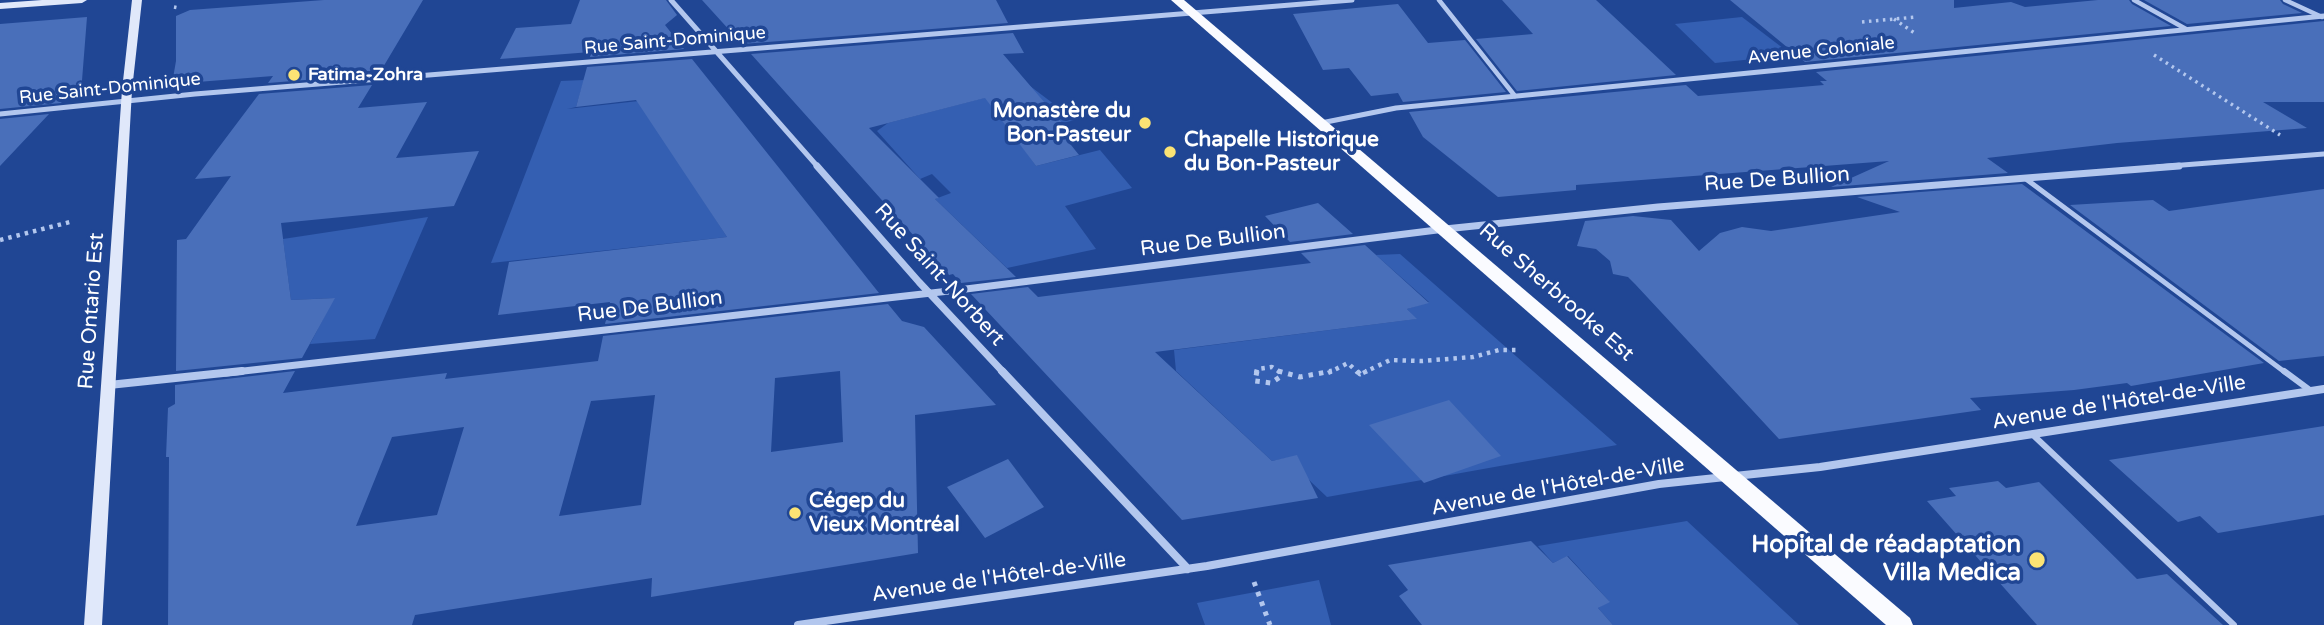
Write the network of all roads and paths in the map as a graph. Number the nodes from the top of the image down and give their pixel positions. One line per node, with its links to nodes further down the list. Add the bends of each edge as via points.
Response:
1 (82, 0): 9 (main road)
2 (137, 0): 22 (main road, Rue Ontario Est)
3 (671, 0): 19 (street, Rue Saint-Norbert)
4 (1177, 0): 12 (main road, Rue Sherbrooke Est)
5 (1352, 0): 12 (street, Rue Saint-Dominique)
6 (1439, 0): 21 (lane)
7 (2134, 0): 17 (lane)
8 (2286, 0): 14 (street)
9 (0, 6)
10 (174, 7): 11 (path)
11 (179, 8)
12 (1191, 13): 19 (street, Rue Saint-Dominique); 24 (main road, Rue Sherbrooke Est)
13 (1916, 17): 15 (path)
14 (2322, 17): 17 (street, Avenue Coloniale)
15 (1894, 19): 16 (path); 18 (path)
16 (1862, 22)
17 (2186, 29): 21 (street, Avenue Coloniale)
18 (1922, 38)
19 (716, 52): 22 (street, Rue Saint-Dominique); 31 (street, Rue Saint-Norbert)
20 (2150, 52): 25 (path)
21 (1515, 96): 24 (street, Avenue Coloniale, via 1396,108)
22 (127, 103): 23 (street, Rue Saint-Dominique); 34 (main road, Rue Ontario Est)
23 (0, 114)
24 (1321, 123): 29 (main road, Rue Sherbrooke Est)
25 (2287, 139)
26 (2324, 154): 27 (street, Rue De Bullion)
27 (2026, 179): 29 (street, Rue De Bullion, via 1658,207); 36 (lane)
28 (70, 222): 30 (path)
29 (1445, 229): 31 (street, Rue De Bullion); 38 (main road, Rue Sherbrooke Est)
30 (0, 240)
31 (929, 293): 34 (street, Rue De Bullion); 39 (street, Rue Saint-Norbert)
32 (1519, 350): 33 (path, via 1390,360 1360,374 1348,363 1317,377)
33 (1283, 375): 33 (path, via 1272,367 1256,369 1255,381 1271,383)
34 (108, 385): 41 (main road, Rue Ontario Est)
35 (2324, 389): 36 (street, Avenue de l'Hôtel-de-Ville)
36 (2311, 391): 37 (street, Avenue de l'Hôtel-de-Ville)
37 (2032, 434): 38 (street, Avenue de l'Hôtel-de-Ville); 45 (lane)
38 (1730, 476): 39 (street, Avenue de l'Hôtel-de-Ville, via 1659,484); 44 (main road, Rue Sherbrooke Est)
39 (1188, 569): 42 (street, Avenue de l'Hôtel-de-Ville)
40 (1254, 582): 43 (path)
41 (93, 625)
42 (798, 625)
43 (1270, 625)
44 (1902, 625)
45 (2234, 625)

